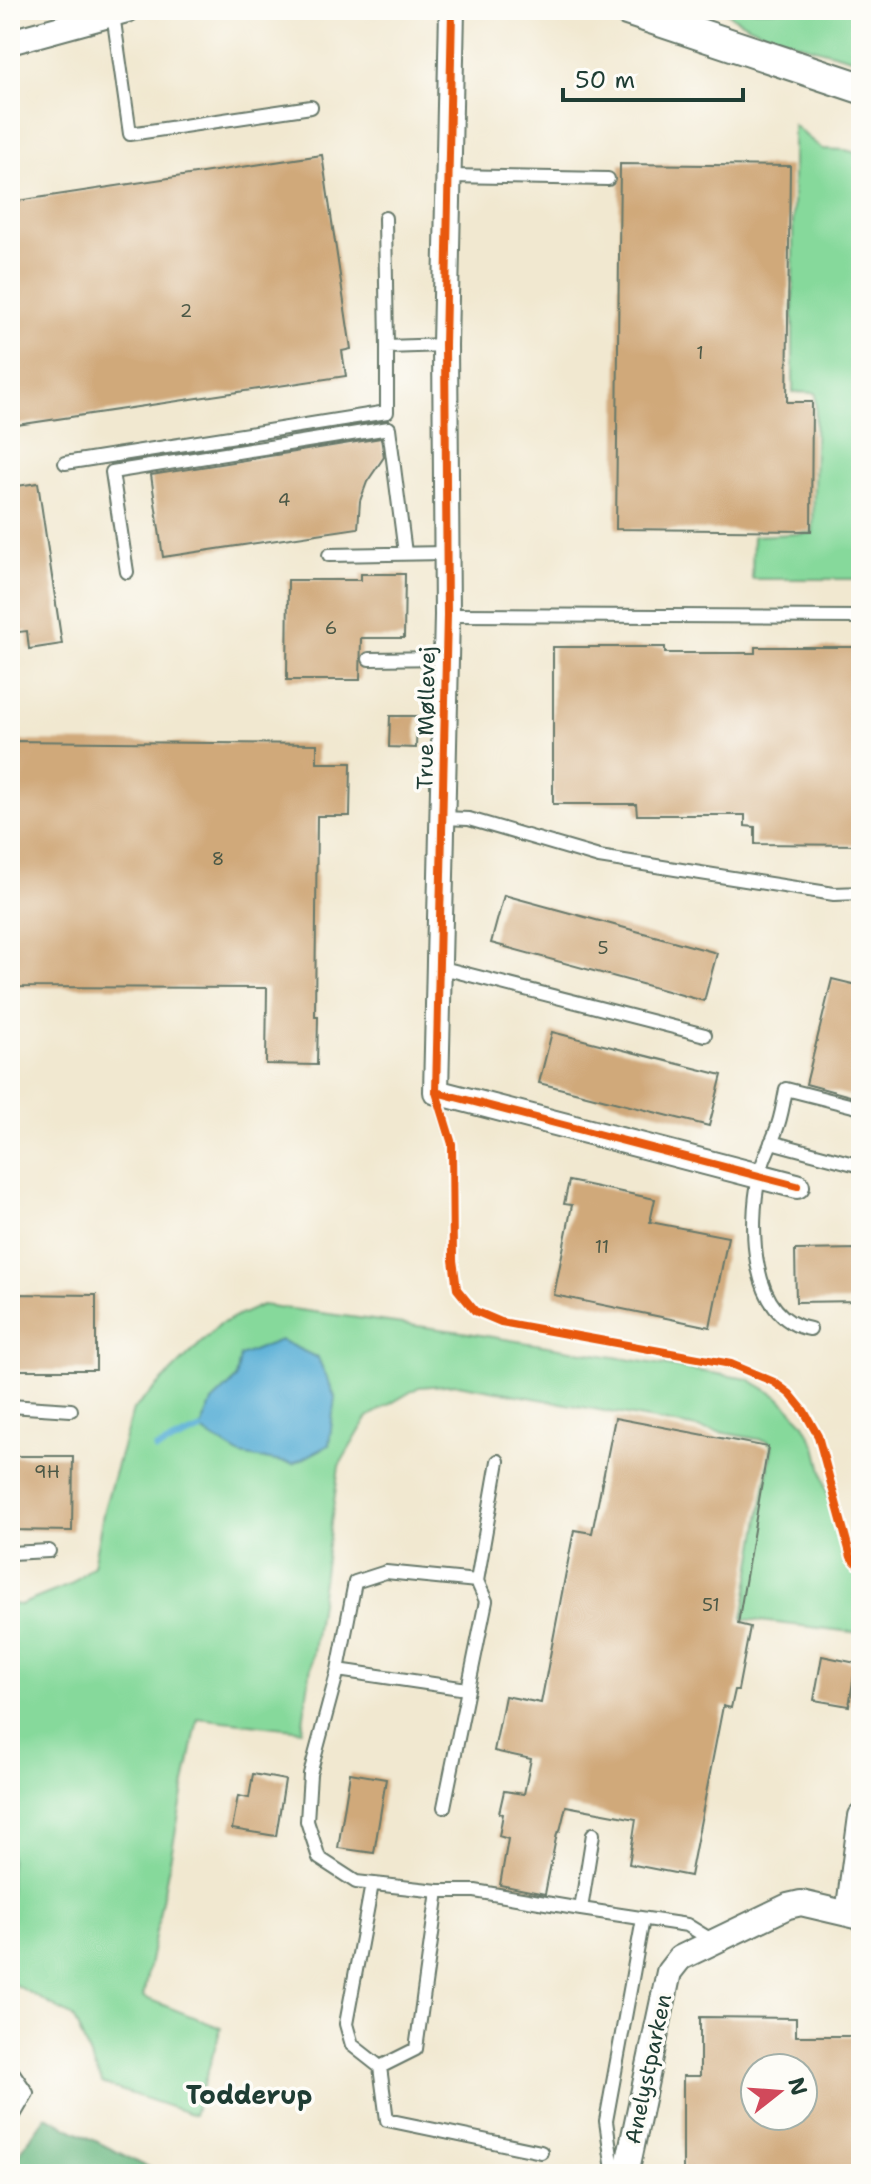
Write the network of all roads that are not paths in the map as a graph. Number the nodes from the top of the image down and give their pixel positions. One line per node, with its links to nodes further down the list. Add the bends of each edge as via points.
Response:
1 (452, 10): 8 (street, True Møllevej)
2 (627, 10): 4 (street)
3 (120, 12): 5 (street); 7 (lane, via 130,134)
4 (681, 19): 6 (street)
5 (10, 42)
6 (861, 88)
7 (311, 107)
8 (449, 176): 9 (lane); 11 (street, True Møllevej)
9 (608, 179)
10 (385, 218): 12 (lane)
11 (445, 345): 12 (lane); 15 (street, True Møllevej)
12 (387, 347): 13 (lane, via 387,412)
13 (65, 463)
14 (405, 553): 15 (lane); 16 (lane); 17 (lane, via 389,428 112,472)
15 (446, 553): 18 (street, True Møllevej)
16 (329, 555)
17 (127, 572)
18 (447, 615): 19 (lane); 20 (street, True Møllevej)
19 (861, 617)
20 (446, 658): 21 (lane); 22 (street, True Møllevej)
21 (369, 659)
22 (442, 818): 23 (lane, via 469,819 599,857 834,894); 24 (street, True Møllevej)
23 (861, 893)
24 (439, 967): 25 (lane); 29 (street, True Møllevej, via 436,1092)
25 (705, 1035)
26 (861, 1108): 27 (lane, via 786,1089)
27 (771, 1142): 28 (lane); 29 (lane)
28 (861, 1166)
29 (759, 1176): 30 (street, True Møllevej); 31 (lane, via 755,1250 766,1294 786,1321)
30 (797, 1186)
31 (810, 1329)
32 (10, 1406): 33 (lane)
33 (71, 1410)
34 (498, 1461): 37 (lane)
35 (49, 1551): 36 (lane)
36 (10, 1553)
37 (477, 1581): 38 (lane, via 386,1572 355,1582); 39 (lane, via 486,1601)
38 (338, 1670): 39 (lane); 43 (lane, via 310,1774 307,1821 319,1858 356,1882)
39 (467, 1689): 40 (lane)
40 (444, 1807)
41 (861, 1816): 46 (street, Anelystparken)
42 (593, 1834): 45 (lane)
43 (372, 1884): 44 (lane); 49 (lane, via 346,2024 352,2045)
44 (438, 1891): 45 (lane, via 475,1891); 49 (lane, via 416,2049)
45 (581, 1909): 47 (lane)
46 (854, 1916): 48 (street, Anelystparken, via 801,1903)
47 (643, 1919): 48 (lane, via 687,1925); 53 (lane, via 606,2121 613,2170)
48 (713, 1941): 54 (street, Anelystparken, via 680,1958 669,1972)
49 (380, 2067): 52 (lane, via 387,2120)
50 (10, 2068): 51 (lane, via 27,2093)
51 (10, 2122)
52 (541, 2152)
53 (620, 2174)
54 (626, 2174)

